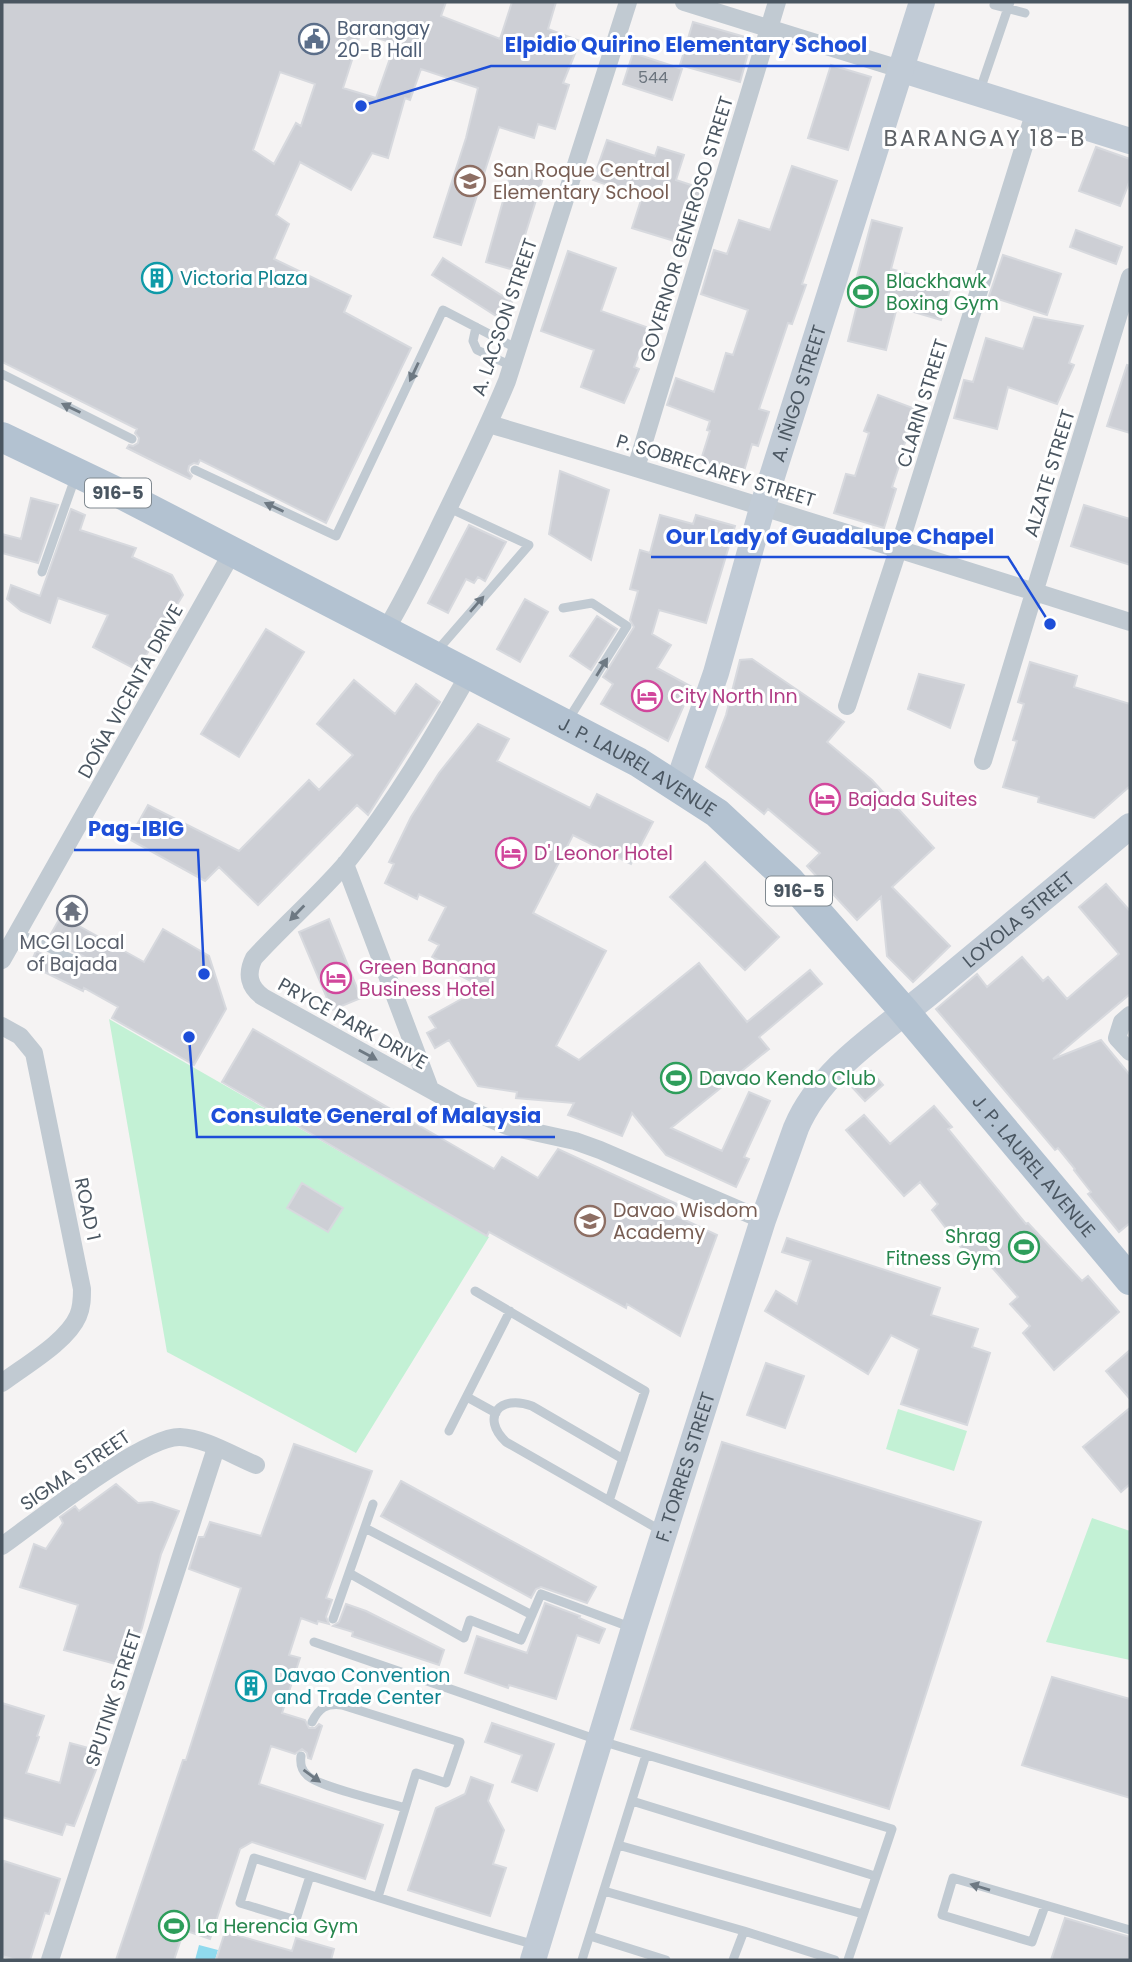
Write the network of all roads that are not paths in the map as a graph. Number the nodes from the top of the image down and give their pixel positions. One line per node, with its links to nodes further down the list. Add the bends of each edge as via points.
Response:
1 (628, 2): 15 (street, A. LACSON STREET)
2 (684, 2): 8 (street)
3 (777, 2): 8 (street, GOVERNOR GENEROSO STREET)
4 (922, 2): 9 (main road, A. IÑIGO STREET)
5 (994, 5): 6 (lane)
6 (1009, 5): 7 (lane); 10 (lane)
7 (1025, 13)
8 (768, 29): 9 (street); 21 (street, GOVERNOR GENEROSO STREET)
9 (900, 69): 10 (main road); 24 (main road, A. IÑIGO STREET)
10 (979, 93): 11 (main road)
11 (1035, 111): 12 (main road); 26 (street, CLARIN STREET)
12 (1130, 141)
13 (1130, 277): 29 (street, ALZATE STREET)
14 (476, 327): 15 (lane); 16 (lane, via 473,341 477,350); 22 (lane, one-way to 22, via 443,310 336,536)
15 (518, 349): 16 (street, A. LACSON STREET)
16 (512, 366): 18 (street, A. LACSON STREET)
17 (2, 374): 20 (lane, one-way to 17)
18 (489, 424): 21 (street, P. SOBRECAREY STREET); 25 (street, A. LACSON STREET)
19 (2, 437): 23 (main road, J. P. LAUREL AVENUE / 916-5)
20 (132, 439)
21 (636, 468): 24 (street, P. SOBRECAREY STREET)
22 (195, 470)
23 (77, 472): 27 (main road, J. P. LAUREL AVENUE / 916-5); 28 (lane)
24 (763, 505): 26 (street, P. SOBRECAREY STREET); 38 (main road, A. IÑIGO STREET, via 716,673)
25 (449, 508): 32 (street, A. LACSON STREET); 33 (lane, one-way to 25, via 529,545)
26 (898, 550): 29 (street, P. SOBRECAREY STREET); 35 (street, CLARIN STREET)
27 (233, 551): 32 (main road, J. P. LAUREL AVENUE / 916-5); 41 (street, DOÑA VICENTA DRIVE)
28 (42, 572)
29 (1034, 592): 31 (street, P. SOBRECAREY STREET); 37 (street, ALZATE STREET)
30 (564, 608): 36 (lane, one-way to 30, via 627,626 592,603)
31 (1130, 622)
32 (385, 631): 33 (main road, J. P. LAUREL AVENUE / 916-5)
33 (433, 656): 34 (main road, J. P. LAUREL AVENUE / 916-5)
34 (470, 674): 36 (main road, J. P. LAUREL AVENUE / 916-5); 40 (street, PRYCE PARK DRIVE, via 402,786)
35 (847, 706)
36 (565, 724): 38 (main road, J. P. LAUREL AVENUE / 916-5)
37 (983, 761)
38 (677, 786): 44 (main road, J. P. LAUREL AVENUE / 916-5, via 754,845)
39 (1130, 826): 44 (main road, LOYOLA STREET)
40 (345, 864): 48 (street, PRYCE PARK DRIVE); 48 (street, PRYCE PARK DRIVE, one-way to 48, via 254,958 251,985 263,997)
41 (18, 933): 42 (street, DOÑA VICENTA DRIVE); 43 (lane)
42 (2, 960)
43 (85, 965)
44 (905, 1012): 49 (main road, F. TORRES STREET, via 830,1076 809,1101); 50 (main road, J. P. LAUREL AVENUE / 916-5)
45 (1130, 1015): 47 (street, via 1122,1022 1117,1038)
46 (2, 1026): 53 (street, ROAD 1, via 20,1036 34,1053 82,1289 77,1319 68,1331)
47 (1130, 1052)
48 (430, 1089): 49 (street, PRYCE PARK DRIVE, via 507,1126 600,1150)
49 (764, 1220): 63 (main road, F. TORRES STREET)
50 (1130, 1280)
51 (475, 1291): 52 (lane)
52 (510, 1311): 54 (lane); 58 (lane, via 645,1391)
53 (2, 1383)
54 (467, 1397): 55 (lane); 56 (lane)
55 (496, 1413): 58 (lane, via 513,1401 532,1406); 60 (lane, via 495,1429 506,1442)
56 (449, 1431)
57 (216, 1448): 59 (street, SIGMA STREET); 64 (street, SIGMA STREET, via 178,1437 143,1448); 87 (street, SPUTNIK STREET)
58 (623, 1459): 60 (lane)
59 (256, 1465)
60 (609, 1501): 63 (lane)
61 (373, 1504): 62 (lane)
62 (365, 1528): 65 (lane); 66 (lane)
63 (664, 1532): 68 (main road, F. TORRES STREET)
64 (2, 1546)
65 (349, 1573): 66 (lane, via 464,1638 470,1620 521,1640); 67 (lane)
66 (532, 1615): 68 (lane, via 541,1594)
67 (333, 1619)
68 (634, 1628): 71 (main road, F. TORRES STREET)
69 (314, 1642): 71 (lane)
70 (312, 1722): 75 (lane, via 322,1707 331,1704 460,1742 446,1783 416,1773)
71 (598, 1740): 72 (lane); 86 (main road, F. TORRES STREET)
72 (646, 1755): 74 (lane); 78 (lane, via 892,1829)
73 (301, 1756): 75 (lane, one-way to 75, via 309,1777)
74 (632, 1801): 76 (lane); 78 (lane)
75 (405, 1808): 80 (lane)
76 (618, 1845): 79 (lane); 82 (lane)
77 (310, 1875): 77 (lane, via 254,1858 240,1903 296,1920); 80 (lane)
78 (875, 1876): 82 (lane)
79 (604, 1891): 84 (lane); 85 (lane)
80 (378, 1896): 86 (lane)
81 (1045, 1906): 81 (lane, one-way to 81, via 953,1878 942,1915 1031,1942); 83 (lane)
82 (863, 1914): 92 (lane)
83 (1130, 1930)
84 (744, 1931): 90 (lane); 91 (lane)
85 (590, 1936): 88 (lane); 89 (lane)
86 (535, 1953)
87 (50, 1960)
88 (582, 1960)
89 (666, 1960)
90 (733, 1960)
91 (835, 1960)
92 (848, 1960)

